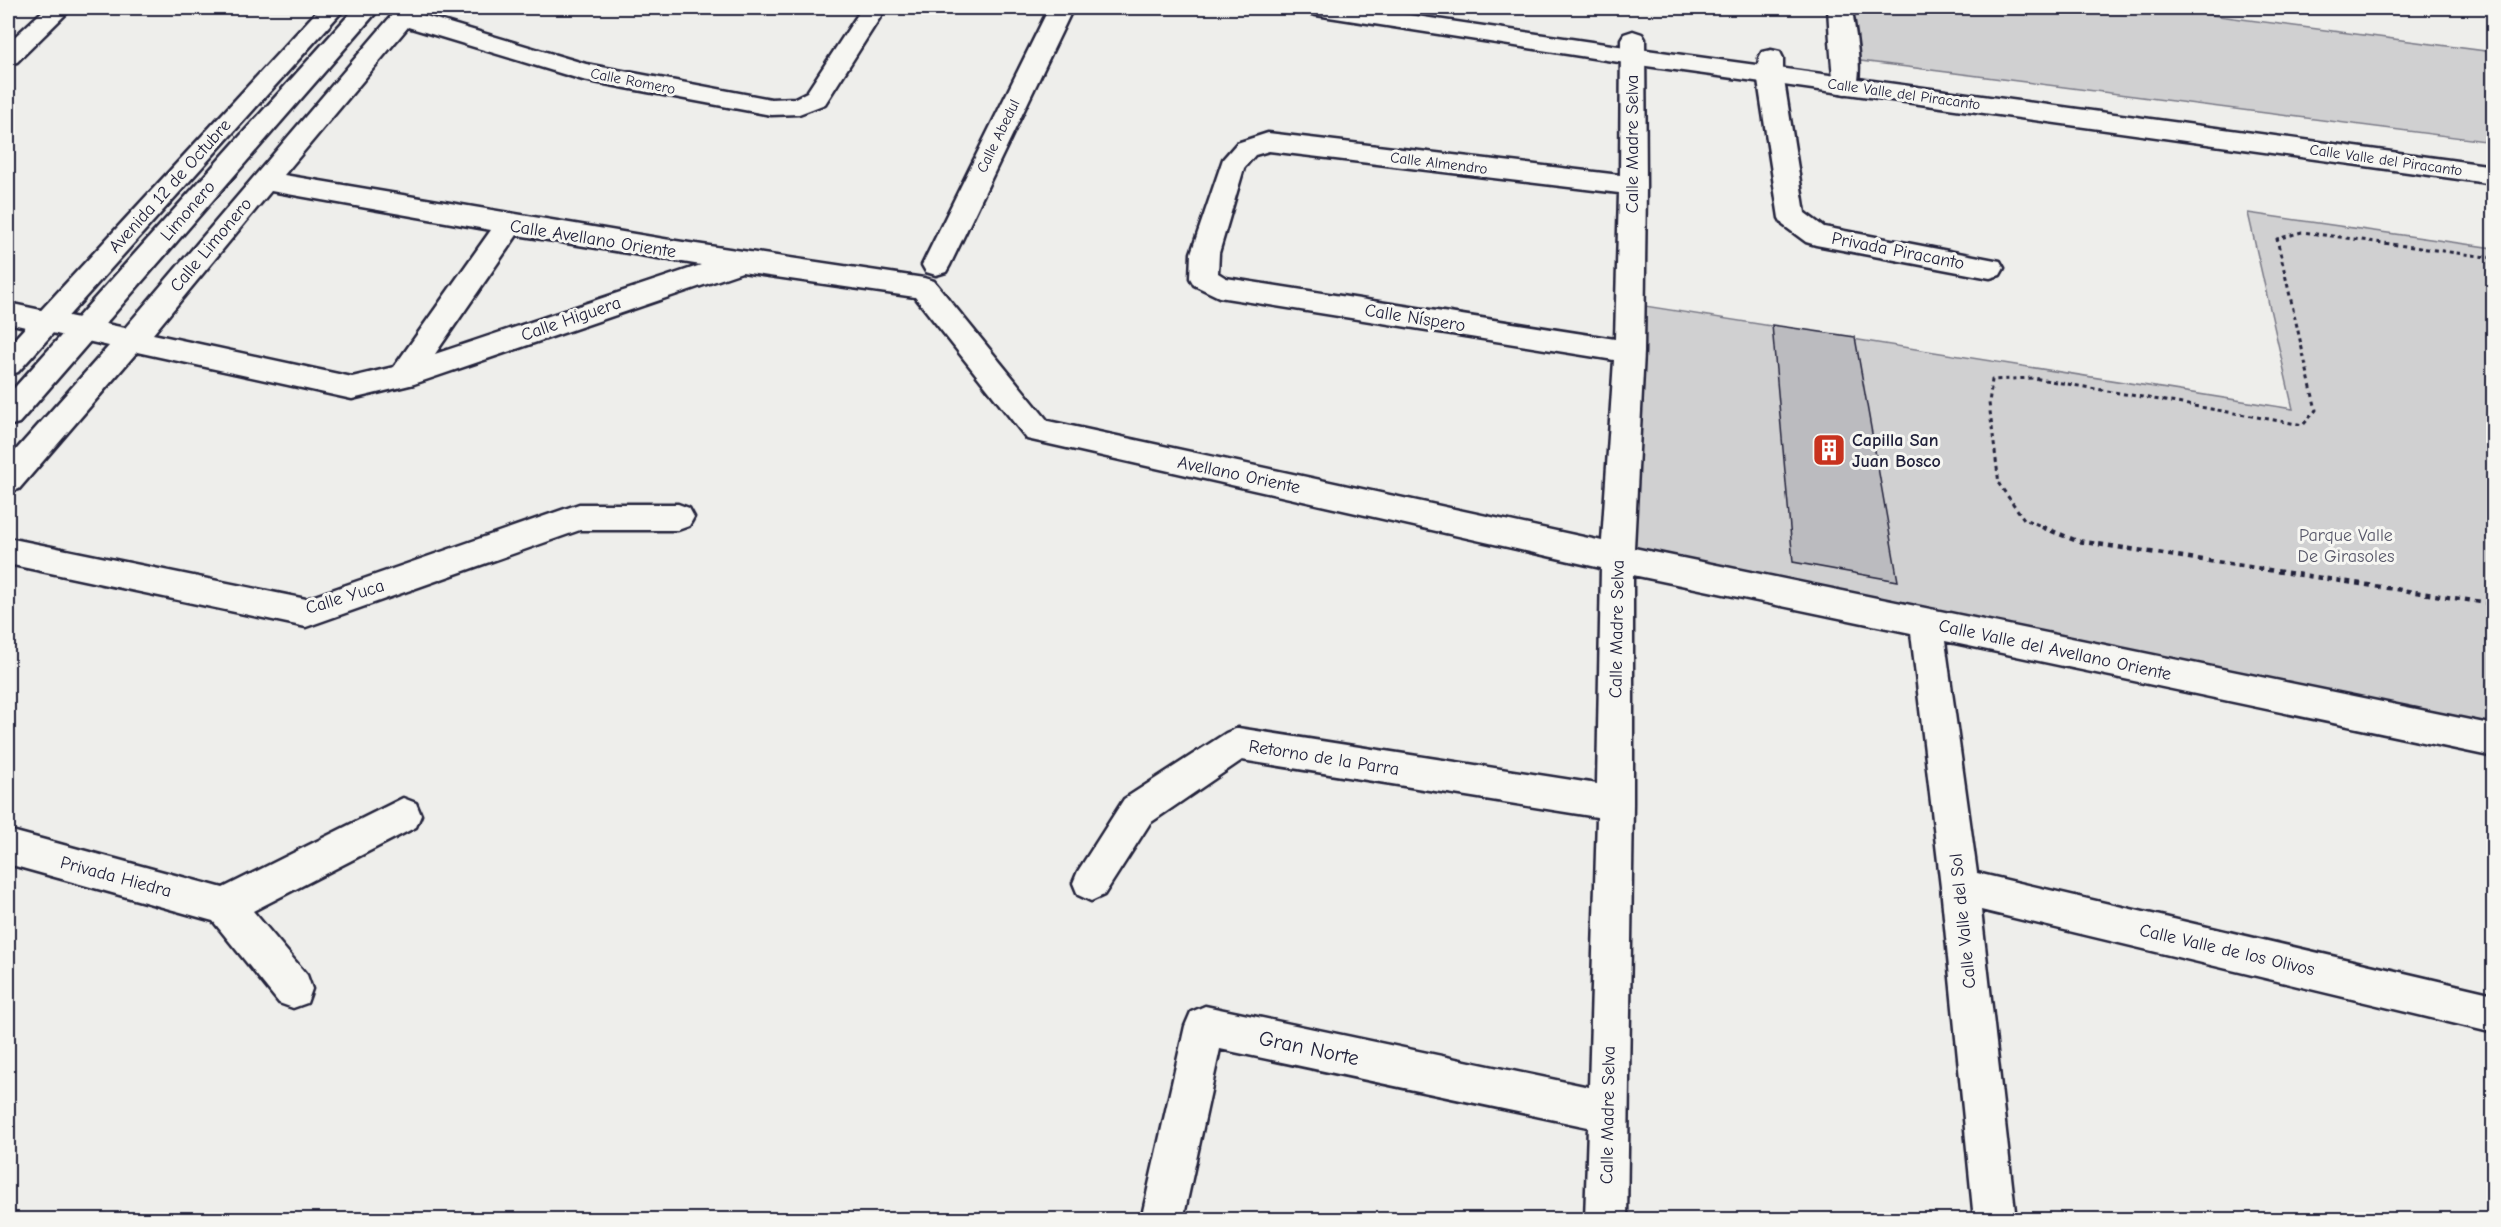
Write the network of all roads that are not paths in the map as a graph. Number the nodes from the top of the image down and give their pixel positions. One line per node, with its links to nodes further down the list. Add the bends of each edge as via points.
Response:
1 (60, 8): 11 (street)
2 (333, 8): 24 (street, Avenida 12 de Octubre)
3 (368, 8): 25 (street, Limonero)
4 (874, 8): 9 (street, Calle Romero, via 816,98 799,106 771,107 583,72)
5 (1061, 8): 21 (street, Calle Abedul)
6 (1316, 8): 10 (street, Calle Valle del Piracanto)
7 (1429, 8): 10 (street, Calle Valle del Piracanto)
8 (1840, 8): 13 (street)
9 (407, 12): 16 (street, Calle Limonero)
10 (1633, 48): 12 (street, Calle Valle del Piracanto); 17 (street, Calle Madre Selva)
11 (8, 56)
12 (1771, 66): 13 (street, Calle Valle del Piracanto); 20 (street, Privada Piracanto, via 1793,218 1816,235)
13 (1845, 78): 14 (street, Calle Valle del Piracanto); 15 (street, Calle Valle del Piracanto)
14 (2493, 158)
15 (2493, 175)
16 (264, 181): 18 (street, Calle Avellano Oriente); 26 (street, Calle Limonero)
17 (1633, 186): 22 (street, Calle Almendro, via 1268,142 1246,149 1232,165 1205,253); 27 (street, Calle Madre Selva)
18 (509, 225): 19 (street, Calle Avellano Oriente); 29 (street)
19 (737, 262): 21 (street, Calle Avellano Oriente); 29 (street, Calle Higuera)
20 (1990, 268)
21 (930, 277): 34 (street, Avellano Oriente, via 1038,431)
22 (1204, 278): 27 (street, Calle Níspero, via 1219,286)
23 (8, 313): 24 (street, Calle Higuera)
24 (46, 322): 25 (street, Calle Higuera); 28 (street, Avenida 12 de Octubre)
25 (82, 331): 26 (street, Calle Higuera); 30 (street, Limonero)
26 (130, 341): 29 (street, Calle Higuera, via 352,388); 31 (street, Calle Limonero)
27 (1629, 352): 34 (street, Calle Madre Selva)
28 (8, 364)
29 (404, 376)
30 (8, 415)
31 (8, 480)
32 (678, 517): 33 (street, Calle Yuca, via 579,517 306,613)
33 (8, 551)
34 (1617, 558): 35 (street, Calle Valle del Avellano Oriente); 37 (street, Calle Madre Selva)
35 (1926, 623): 36 (street, Calle Valle del Avellano Oriente); 41 (street, Calle Valle del Sol)
36 (2493, 741)
37 (1615, 803): 40 (street, Retorno de la Parra, via 1238,744 1137,811); 45 (street, Calle Madre Selva)
38 (403, 815): 42 (street)
39 (8, 847): 42 (street, Privada Hiedra)
40 (1090, 883)
41 (1960, 887): 44 (street, Calle Valle de los Olivos); 48 (street, Calle Valle del Sol)
42 (225, 906): 43 (street)
43 (293, 989)
44 (2493, 1014)
45 (1607, 1111): 46 (street, Gran Norte, via 1205,1026); 47 (street, Calle Madre Selva)
46 (1162, 1220)
47 (1606, 1220)
48 (1995, 1220)

